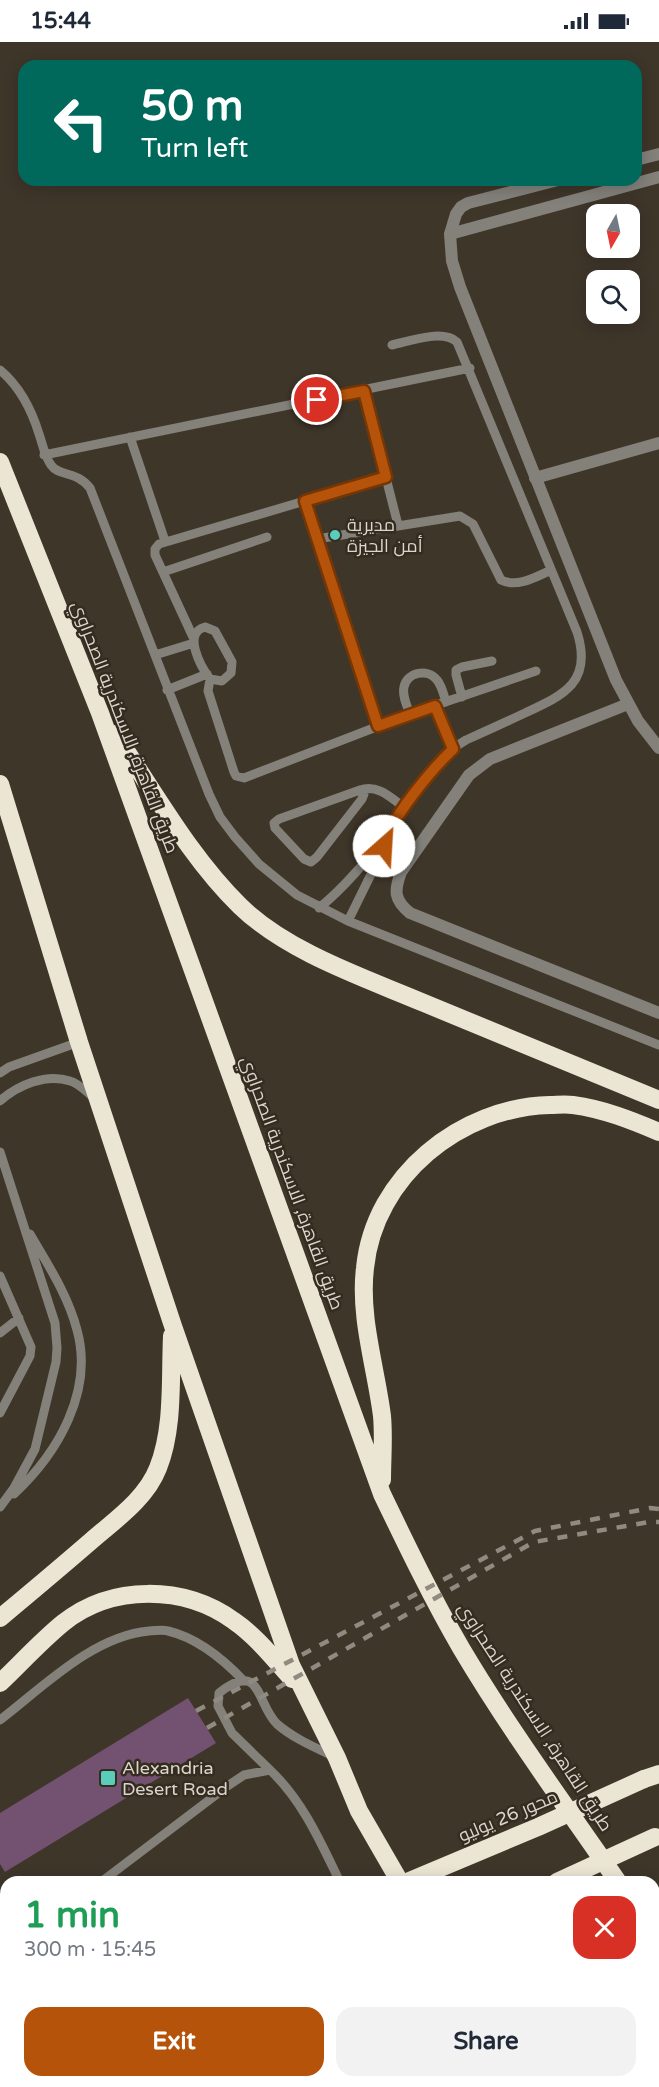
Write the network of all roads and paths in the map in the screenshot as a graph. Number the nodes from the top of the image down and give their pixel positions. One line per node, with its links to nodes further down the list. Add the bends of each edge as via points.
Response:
1 (659, 154): 2 (street)
2 (642, 158)
3 (659, 177): 4 (street)
4 (642, 182)
5 (535, 186): 7 (street, via 468,203 456,214)
6 (626, 186): 7 (street)
7 (450, 234): 17 (street, via 452,261 460,287)
8 (392, 345): 9 (lane, via 447,335 457,342)
9 (470, 368): 11 (lane); 23 (lane)
10 (0, 370): 14 (lane, via 28,406)
11 (364, 391): 12 (lane); 16 (lane)
12 (130, 437): 14 (lane); 22 (lane)
13 (659, 443): 17 (street)
14 (44, 455): 26 (lane, via 52,468 80,478 90,488)
15 (0, 462): 35 (highway, طريق القاهرة, الاسكندرية الصحراوي)
16 (386, 477): 18 (lane); 19 (lane)
17 (536, 478): 33 (street)
18 (305, 501): 21 (lane); 22 (lane)
19 (398, 525): 21 (lane); 23 (lane, via 465,517 473,524 501,580 520,583)
20 (267, 537): 24 (lane)
21 (317, 539): 37 (lane)
22 (165, 541): 24 (lane, via 155,552)
23 (551, 570): 39 (lane, via 580,642 581,662 574,683 558,698)
24 (163, 572): 25 (lane)
25 (193, 640): 26 (lane); 29 (lane); 29 (lane, via 200,629 211,628 232,662 228,678 222,681)
26 (155, 655): 30 (lane)
27 (492, 661): 31 (lane, via 456,670)
28 (536, 671): 31 (lane)
29 (209, 677): 30 (lane); 37 (lane, via 208,692 234,772 240,778)
30 (167, 690): 44 (lane, via 220,817 265,869)
31 (462, 697): 32 (lane)
32 (446, 702): 34 (lane); 36 (lane, via 437,680 420,673 411,676 403,690)
33 (628, 704): 38 (street); 46 (street, via 500,755 476,769 401,872 397,897 410,913)
34 (435, 706): 36 (lane); 39 (lane)
35 (100, 712): 50 (highway, via 210,872 242,908 280,936 332,965); 61 (highway, طريق القاهرة, الاسكندرية الصحراوي)
36 (410, 714): 37 (lane)
37 (378, 726)
38 (659, 748)
39 (453, 749): 42 (lane)
40 (0, 784): 47 (highway)
41 (360, 790): 41 (lane, via 279,819 275,828 304,860 311,862 362,799); 42 (lane, via 374,787)
42 (405, 808): 43 (lane)
43 (386, 836): 44 (lane, via 337,894); 45 (lane)
44 (319, 908): 45 (lane)
45 (348, 921): 48 (lane)
46 (659, 1013)
47 (80, 1042): 49 (lane); 52 (highway)
48 (659, 1045)
49 (0, 1073)
50 (659, 1100)
51 (0, 1101): 52 (lane, via 12,1091 52,1078 72,1081)
52 (99, 1102): 58 (highway)
53 (659, 1132): 61 (highway, via 614,1114 571,1104 530,1106 463,1127 432,1148 402,1180 375,1227 364,1268 368,1331 382,1419)
54 (0, 1152): 55 (lane)
55 (22, 1221): 62 (lane, via 55,1323 56,1362 35,1449); 62 (lane, via 59,1283 78,1330 82,1370 76,1404 58,1439 32,1478)
56 (1, 1279): 57 (lane)
57 (19, 1318): 59 (lane); 60 (lane, via 31,1347 30,1356)
58 (173, 1326): 63 (highway, via 167,1428 154,1478 127,1509); 66 (highway)
59 (0, 1333)
60 (0, 1413)
61 (382, 1494): 77 (highway, طريق القاهرة, الاسكندرية الصحراوي, via 461,1647)
62 (1, 1507)
63 (0, 1618)
64 (244, 1681): 67 (lane, via 229,1664 200,1643 166,1630 137,1632 88,1652); 68 (lane, via 260,1692 275,1722 294,1737); 69 (lane, via 219,1693 218,1706 232,1733)
65 (0, 1683): 66 (highway, via 77,1614 108,1600 157,1594 174,1595 221,1612 249,1632)
66 (303, 1691): 68 (highway)
67 (0, 1720)
68 (337, 1758): 74 (highway, via 359,1811)
69 (270, 1770): 72 (lane, via 244,1775); 73 (lane, via 295,1797)
70 (652, 1777): 75 (highway, محور 26 يوليو, bridge)
71 (657, 1836): 76 (highway, bridge)
72 (109, 1876)
73 (337, 1876)
74 (396, 1876)
75 (421, 1876)
76 (570, 1876)
77 (614, 1876)

